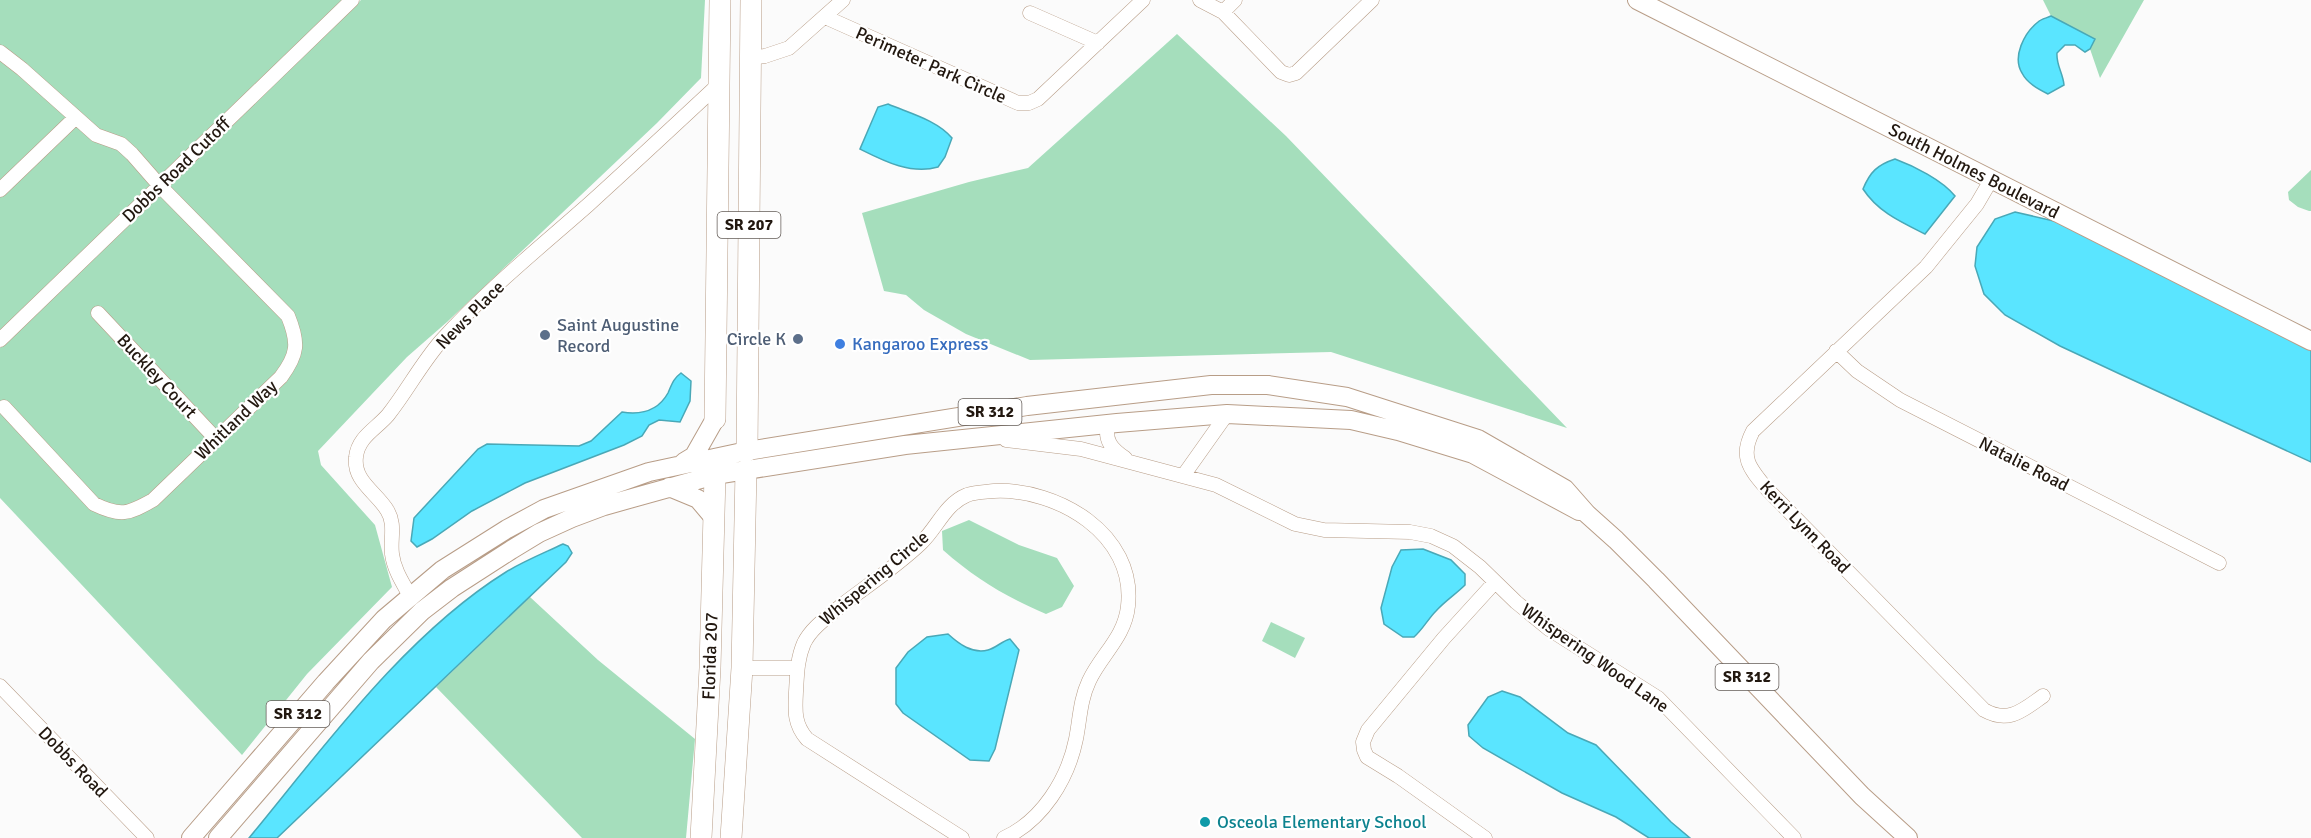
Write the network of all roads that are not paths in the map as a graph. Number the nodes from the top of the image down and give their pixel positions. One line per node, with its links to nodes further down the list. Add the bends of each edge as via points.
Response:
1 (352, 0): 19 (street, Dobbs Road Cutoff)
2 (720, 0): 16 (highway, SR 207)
3 (751, 0): 15 (highway, SR 207)
4 (843, 0): 12 (street)
5 (1143, 0): 13 (street, Perimeter Park Circle)
6 (1200, 0): 10 (street)
7 (1235, 0): 10 (street)
8 (1372, 0): 10 (street, via 1296,73 1289,75 1281,72)
9 (1637, 0): 18 (main road, South Holmes Boulevard)
10 (1223, 12)
11 (1030, 13): 13 (street)
12 (825, 17): 13 (street, Perimeter Park Circle, via 1018,103 1038,99); 15 (street, via 781,52)
13 (1098, 43)
14 (0, 52): 17 (street, Whitland Way)
15 (750, 58): 32 (highway, SR 207)
16 (719, 84): 28 (highway, SR 207); 42 (street, News Place, via 460,321 420,366 386,417 361,443 356,469 388,511 393,528 392,555)
17 (75, 118): 19 (street, Whitland Way, via 96,135 121,144); 20 (street)
18 (1991, 180): 23 (main road, South Holmes Boulevard); 24 (street, Kerri Lynn Road, via 1977,204 1926,267)
19 (160, 186): 22 (street, Dobbs Road Cutoff); 31 (street, Whitland Way, via 288,316 295,334 292,362 281,377)
20 (0, 190)
21 (98, 313): 31 (street, Buckley Court)
22 (0, 340)
23 (2311, 341)
24 (1836, 351): 40 (street, Natalie Road, via 1857,371 1900,400); 47 (street, Kerri Lynn Road, via 1753,431 1746,449 1749,465 1767,489 1984,710 2000,717 2013,715)
25 (1235, 385): 27 (main road, via 1239,393); 32 (main road, SR 312, via 1027,406); 38 (main road, SR 312, via 1268,385 1347,397 1478,439 1565,489)
26 (4, 407): 31 (street, Whitland Way, via 94,504 112,513 134,511 153,500)
27 (1227, 414): 29 (main road, SR 312); 36 (street); 38 (main road, SR 312, via 1351,420 1398,431 1473,454)
28 (715, 419): 34 (main road, via 694,456); 35 (main road, SR 207)
29 (1108, 424): 30 (main road, SR 312); 33 (street, via 1106,433 1112,449)
30 (971, 438): 32 (main road, SR 312); 33 (street, Whispering Wood Lane, via 1081,449)
31 (216, 439)
32 (746, 460): 35 (main road, SR 312); 43 (highway, SR 207)
33 (1132, 463): 36 (street, Whispering Wood Lane)
34 (681, 464): 35 (main road, SR 312); 42 (main road, SR 312, via 544,509 474,549)
35 (715, 466): 37 (main road, SR 312); 39 (highway, Florida 207 / SR 207)
36 (1183, 476): 41 (street, Whispering Wood Lane, via 1216,485 1295,524 1324,530 1431,536 1453,546)
37 (669, 487): 39 (main road, via 699,499); 45 (main road, SR 312, via 604,506 539,533 422,611)
38 (1587, 514): 57 (main road, SR 312)
39 (714, 518): 51 (highway, Florida 207 / SR 207)
40 (2219, 563)
41 (1496, 582): 55 (street, via 1443,638 1368,730 1363,742 1367,757); 56 (street, Whispering Wood Lane, via 1549,629 1658,698)
42 (410, 596): 45 (main road, via 409,613 363,659); 49 (main road, SR 312, via 358,646)
43 (742, 668): 44 (street); 52 (highway, SR 207)
44 (797, 668): 53 (street, Whispering Circle, via 795,713 807,739); 54 (street, Whispering Circle, via 804,643 819,624 921,543 949,507 966,496 1003,491 1031,494 1085,518 1108,541 1123,567 1129,592 1125,622 1089,681 1073,751 1058,786 1037,814)
45 (363, 670): 50 (main road, SR 312)
46 (0, 686): 48 (street, Dobbs Road)
47 (2043, 696)
48 (147, 838)
49 (191, 838)
50 (218, 838)
51 (701, 838)
52 (731, 838)
53 (962, 838)
54 (1004, 838)
55 (1485, 838)
56 (1794, 838)
57 (1908, 838)

